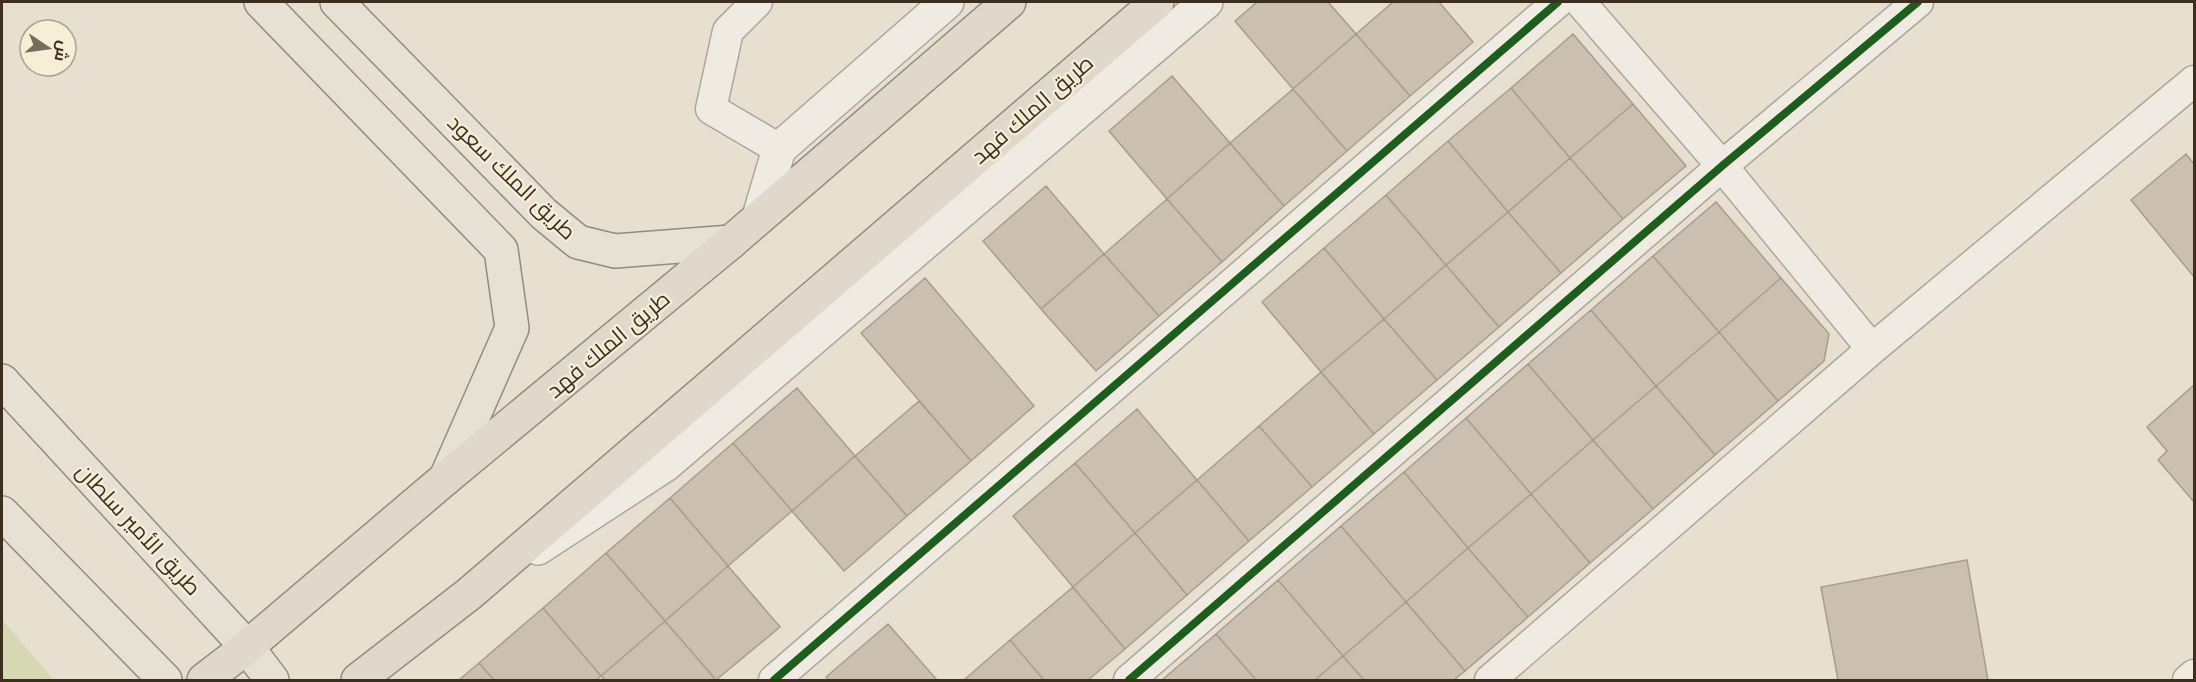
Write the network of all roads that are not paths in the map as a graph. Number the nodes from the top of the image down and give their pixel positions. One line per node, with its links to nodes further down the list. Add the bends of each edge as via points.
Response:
1 (261, 2): 18 (main road, via 501,250 512,328)
2 (337, 2): 15 (main road, طريق الملك سعود, via 536,206 578,242 615,251)
3 (757, 2): 12 (street, via 728,31 711,109)
4 (947, 2): 12 (street)
5 (1009, 2): 14 (highway, طريق الملك فهد)
6 (1156, 2): 20 (highway, طريق الملك فهد)
7 (1206, 2): 20 (street, via 666,465)
8 (1558, 2): 27 (street)
9 (1580, 2): 13 (street)
10 (1918, 2): 13 (street)
11 (2194, 81): 16 (street)
12 (779, 149): 14 (street)
13 (1722, 166): 16 (street); 28 (street)
14 (759, 217): 15 (highway, طريق الملك فهد)
15 (731, 242): 18 (highway, طريق الملك فهد)
16 (1872, 349): 29 (street)
17 (2, 381): 21 (main road, طريق الأمير سلطان)
18 (446, 478): 21 (highway, طريق الملك فهد)
19 (2, 513): 23 (main road)
20 (469, 594): 26 (highway, طريق الملك فهد)
21 (247, 647): 24 (highway, طريق الملك فهد); 25 (main road, طريق الأمير سلطان)
22 (2194, 675): 30 (street)
23 (165, 681)
24 (204, 681)
25 (272, 681)
26 (358, 681)
27 (774, 681)
28 (1129, 681)
29 (1490, 681)
30 (2188, 681)

